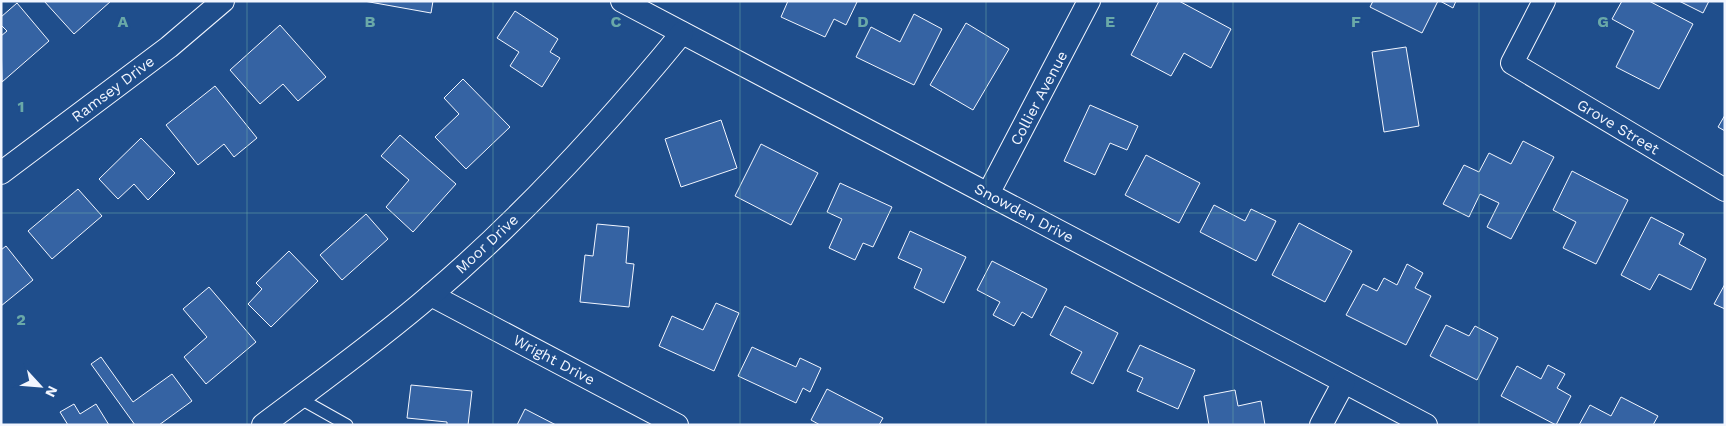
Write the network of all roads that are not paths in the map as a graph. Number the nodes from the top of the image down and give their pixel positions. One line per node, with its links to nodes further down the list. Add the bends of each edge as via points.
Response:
1 (223, 1): 6 (street, Ramsey Drive, via 169,47)
2 (622, 1): 5 (street, Snowden Drive)
3 (1089, 1): 8 (street, Collier Avenue)
4 (1544, 1): 7 (street, Grove Street, via 1512,63)
5 (682, 33): 8 (street, Snowden Drive); 9 (street, Moor Drive, via 570,164)
6 (1, 174)
7 (1725, 190)
8 (988, 194): 10 (street, Snowden Drive)
9 (431, 295): 11 (street, Moor Drive); 14 (street, Wright Drive)
10 (1344, 382): 15 (street); 16 (street, Snowden Drive)
11 (299, 398): 12 (street, Moor Drive); 13 (lane)
12 (263, 425)
13 (347, 425)
14 (677, 425)
15 (1321, 425)
16 (1426, 425)

